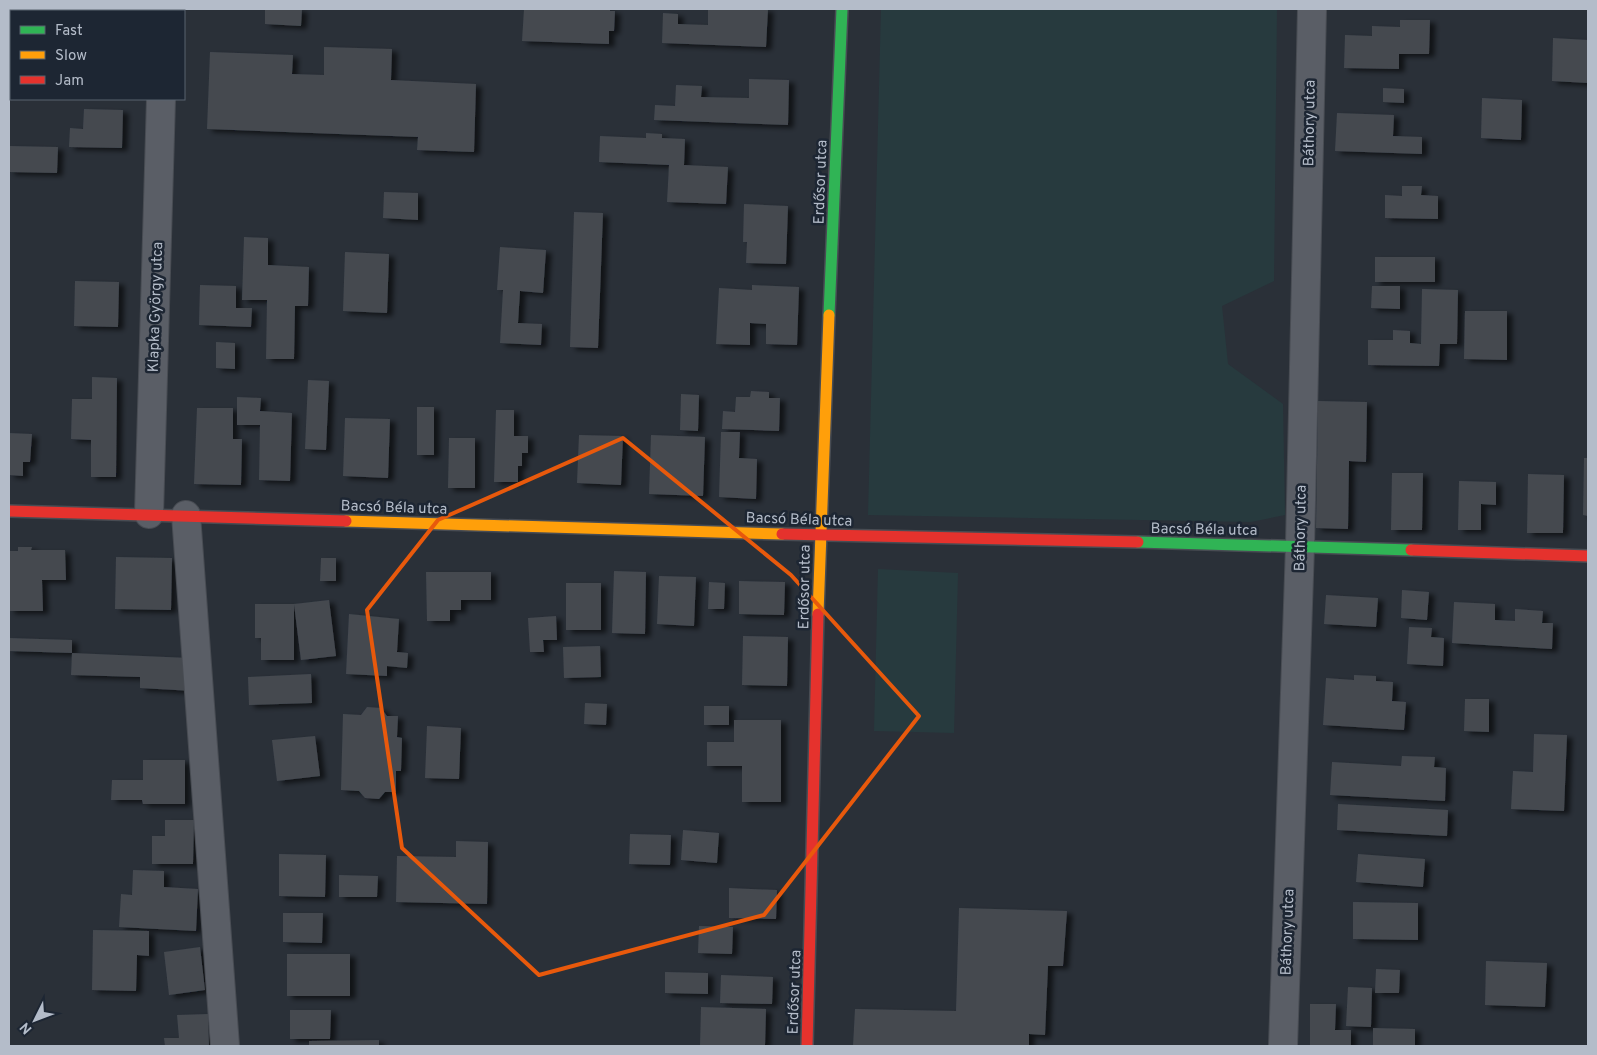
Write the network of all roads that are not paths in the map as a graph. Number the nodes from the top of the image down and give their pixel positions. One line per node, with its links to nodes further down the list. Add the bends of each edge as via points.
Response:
1 (842, 9): 7 (street, Erdősor utca)
2 (1312, 9): 8 (street, Báthory utca)
3 (161, 100): 5 (street, Klapka György utca)
4 (9, 510): 5 (street, Bacsó Béla utca)
5 (149, 514): 6 (street, Bacsó Béla utca)
6 (186, 515): 7 (street, Bacsó Béla utca); 10 (street)
7 (820, 535): 8 (street, Bacsó Béla utca); 11 (street, Erdősor utca)
8 (1300, 546): 9 (street, Bacsó Béla utca); 12 (street, Báthory utca)
9 (1588, 556)
10 (225, 1046)
11 (808, 1046)
12 (1283, 1046)

